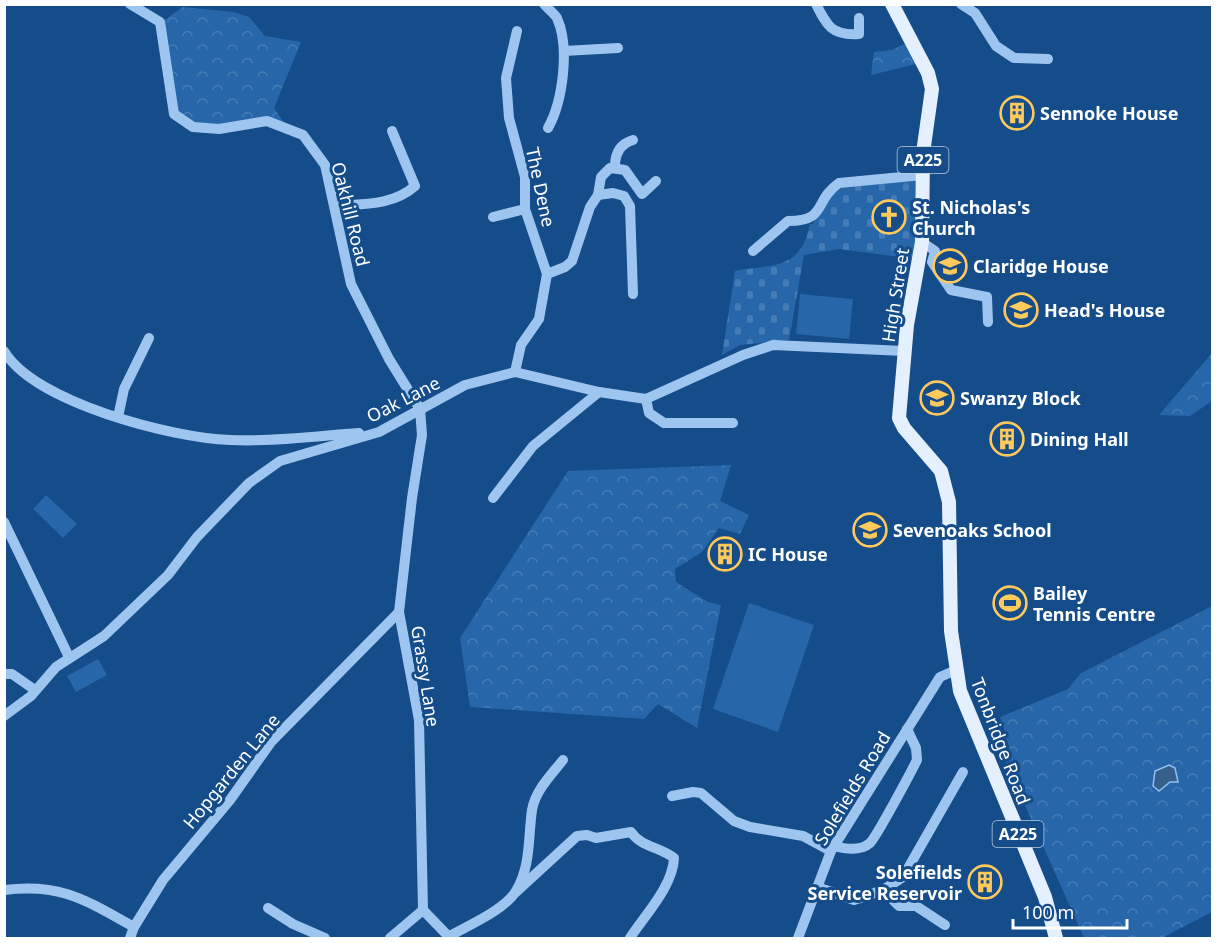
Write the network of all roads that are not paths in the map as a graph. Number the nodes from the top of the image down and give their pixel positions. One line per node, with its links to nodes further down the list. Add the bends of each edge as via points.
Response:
1 (130, 4): 18 (street, Oakhill Road, via 160,22 174,114 193,128 219,129 267,121 303,135 326,165)
2 (544, 4): 9 (street, via 557,18)
3 (816, 4): 6 (street, via 829,28 843,34 859,34)
4 (892, 4): 15 (main road, High Street / A225, via 932,82)
5 (961, 4): 10 (street, via 975,13 996,46 1014,58)
6 (859, 18)
7 (517, 31): 19 (street, The Dene, via 507,71 509,118 526,184)
8 (618, 48): 9 (street)
9 (564, 51): 11 (street, via 562,87)
10 (1048, 59)
11 (548, 128)
12 (392, 131): 18 (street, via 415,186 403,197)
13 (633, 140): 14 (street, via 622,146)
14 (615, 166): 16 (street, via 628,173 642,194); 17 (street, via 601,177)
15 (923, 176): 21 (main road, High Street / A225); 22 (street, via 839,183 828,190 816,214 807,221 788,221)
16 (657, 182)
17 (598, 195): 23 (street, via 590,207 572,261); 24 (street, via 624,196 630,206)
18 (336, 206): 32 (street, Oakhill Road, via 351,284 388,359)
19 (525, 209): 20 (street); 23 (street, The Dene)
20 (498, 212)
21 (922, 242): 25 (street, via 935,251 932,262 951,290 987,297); 28 (main road, High Street / A225)
22 (753, 251)
23 (547, 274): 29 (street, The Dene, via 539,320 521,345)
24 (630, 287)
25 (988, 322)
26 (149, 338): 33 (street, via 124,389)
27 (4, 351): 33 (street, via 42,384 86,407)
28 (904, 351): 31 (street, via 773,345); 36 (main road, High Street / A225, via 899,418)
29 (514, 372): 30 (street, Oak Lane); 32 (street, Oak Lane, via 465,385)
30 (599, 392): 31 (street, Oak Lane); 37 (street, via 533,446)
31 (646, 399): 34 (street, via 649,413 664,423)
32 (420, 410): 35 (street, Oak Lane); 39 (street, Grassy Lane, via 422,435)
33 (118, 417): 35 (street, via 189,437 232,440)
34 (733, 423)
35 (379, 432): 40 (street, Oak Lane, via 280,461 249,483 197,537 168,575 104,636)
36 (923, 448): 41 (main road, Tonbridge Road / A225, via 941,471 950,502 949,583)
37 (493, 498)
38 (4, 522): 40 (street)
39 (399, 612): 55 (street, Grassy Lane, via 419,720); 57 (street, Hopgarden Lane, via 271,742 230,800 163,880)
40 (69, 657): 43 (street, Oak Lane)
41 (956, 670): 45 (street, Solefields Road, via 940,677); 64 (main road, Tonbridge Road / A225, via 975,731 1045,897)
42 (4, 674): 43 (street, via 12,674)
43 (35, 690): 44 (street, Oak Lane)
44 (4, 716)
45 (907, 729): 49 (street, Solefields Road); 49 (street, via 917,760 873,839 855,848)
46 (563, 760): 53 (street, via 537,796 532,810 529,855)
47 (963, 772): 52 (street, via 903,877)
48 (672, 796): 49 (street, via 701,793 734,821 803,836)
49 (832, 849): 50 (street, Solefields Road)
50 (817, 887): 52 (street, via 854,900); 63 (street, Solefields Road)
51 (4, 890): 57 (street, via 49,888 80,897)
52 (883, 890): 56 (street, via 899,906 916,906)
53 (516, 892): 58 (street); 62 (street, via 577,836 596,838 631,832 637,841 674,858 666,884)
54 (268, 908): 60 (street)
55 (423, 910): 58 (street); 61 (street)
56 (945, 925)
57 (134, 927): 59 (street, Hopgarden Lane)
58 (449, 938)
59 (130, 939)
60 (325, 939)
61 (390, 939)
62 (630, 939)
63 (798, 939)
64 (1056, 939)

